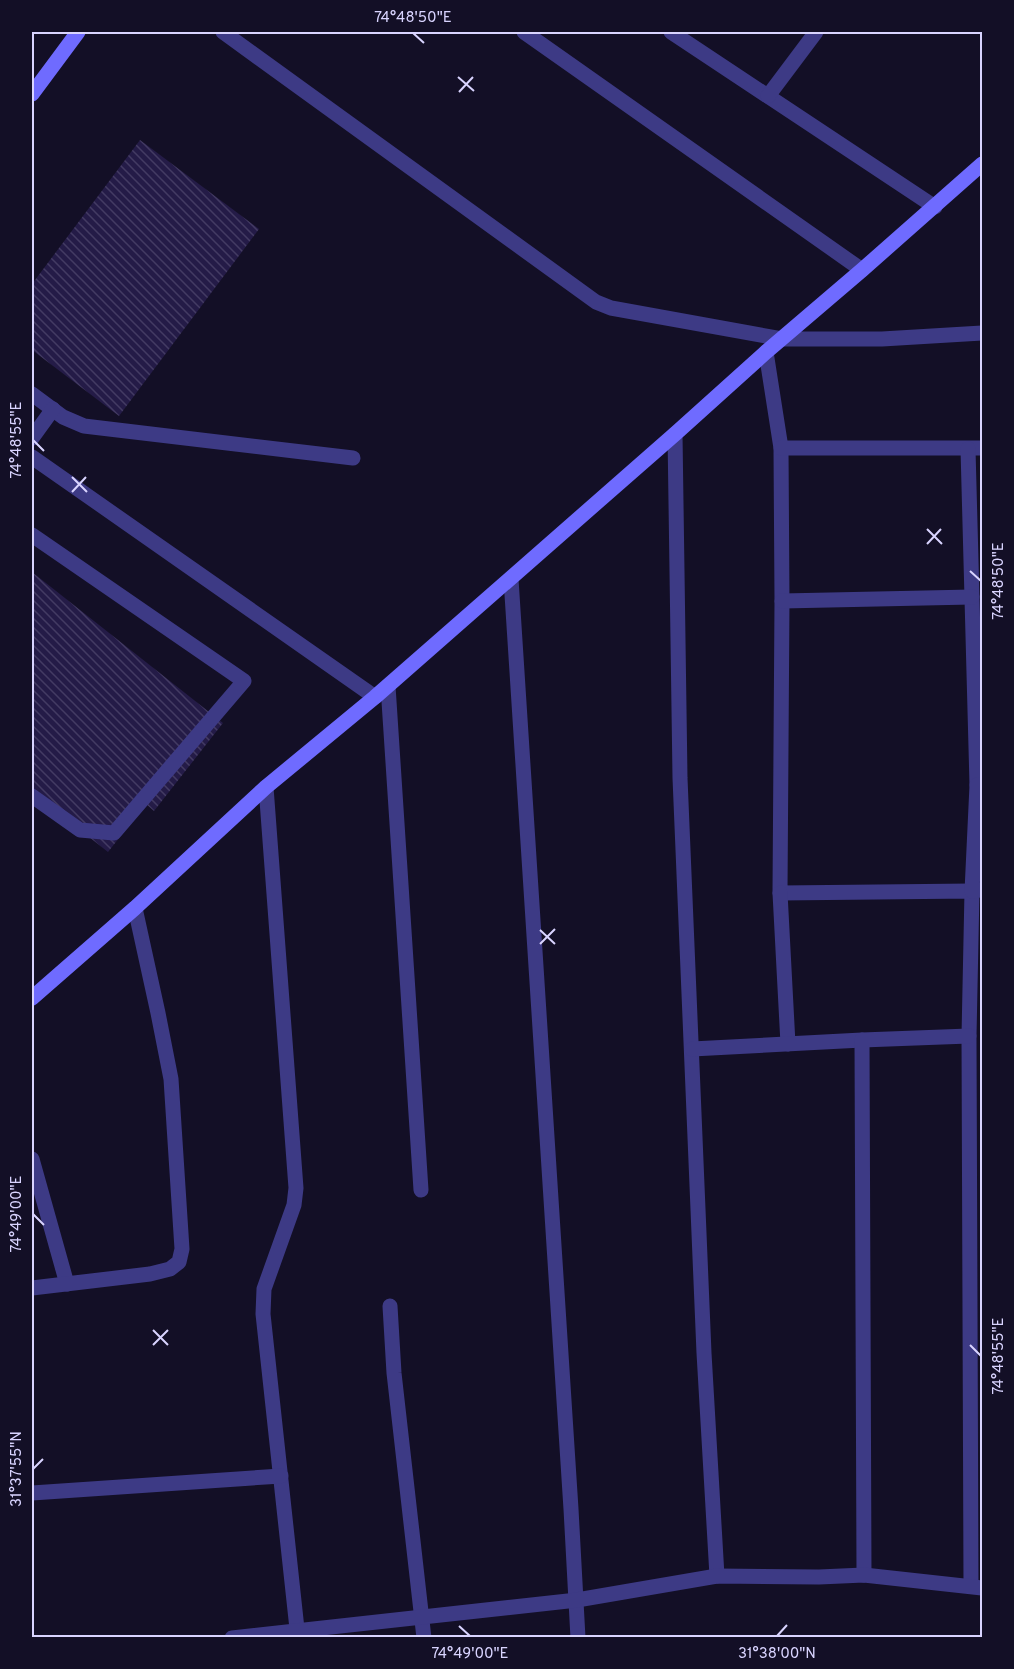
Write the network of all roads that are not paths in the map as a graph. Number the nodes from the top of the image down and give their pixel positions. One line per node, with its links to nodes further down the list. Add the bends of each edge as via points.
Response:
1 (78, 32): 6 (street)
2 (223, 32): 12 (street, via 596,302 633,313)
3 (524, 32): 10 (street)
4 (670, 32): 7 (street)
5 (816, 32): 7 (street)
6 (32, 94)
7 (768, 96): 9 (street)
8 (982, 164): 9 (street)
9 (935, 207): 10 (street)
10 (862, 270): 12 (street)
11 (982, 333): 12 (street)
12 (782, 339): 13 (street)
13 (766, 352): 16 (street); 18 (street)
14 (32, 394): 15 (street)
15 (53, 410): 17 (street); 21 (street, via 84,426)
16 (675, 435): 23 (street); 38 (street, via 681,778)
17 (32, 438)
18 (781, 448): 19 (street); 25 (street)
19 (975, 449): 24 (street)
20 (32, 458): 27 (street)
21 (353, 458)
22 (32, 535): 30 (street, via 244,681 114,833 80,830)
23 (511, 579): 26 (street); 51 (street)
24 (972, 597): 25 (street); 28 (street)
25 (782, 602): 32 (street)
26 (388, 686): 27 (street); 41 (street)
27 (375, 697): 29 (street)
28 (980, 785): 31 (street)
29 (266, 787): 33 (street); 46 (street, via 296,1188 294,1205 264,1289 263,1314)
30 (32, 796)
31 (977, 890): 32 (street); 35 (street)
32 (780, 893): 37 (street)
33 (135, 908): 34 (street); 42 (street, via 171,1079 182,1249 178,1262 170,1269)
34 (32, 998)
35 (969, 1036): 36 (street); 39 (street)
36 (862, 1040): 37 (street); 48 (street)
37 (788, 1044): 38 (street)
38 (692, 1049): 49 (street)
39 (976, 1060): 45 (street)
40 (32, 1159): 42 (street)
41 (421, 1190)
42 (67, 1284): 43 (street)
43 (32, 1288)
44 (390, 1306): 52 (street)
45 (976, 1416): 50 (street)
46 (281, 1476): 47 (street); 53 (street)
47 (32, 1493)
48 (864, 1575): 49 (street); 50 (street)
49 (717, 1576): 51 (street)
50 (977, 1587)
51 (577, 1600): 52 (street); 56 (street)
52 (422, 1616): 53 (street); 55 (street)
53 (297, 1633): 54 (street)
54 (232, 1638)
55 (424, 1638)
56 (578, 1638)

